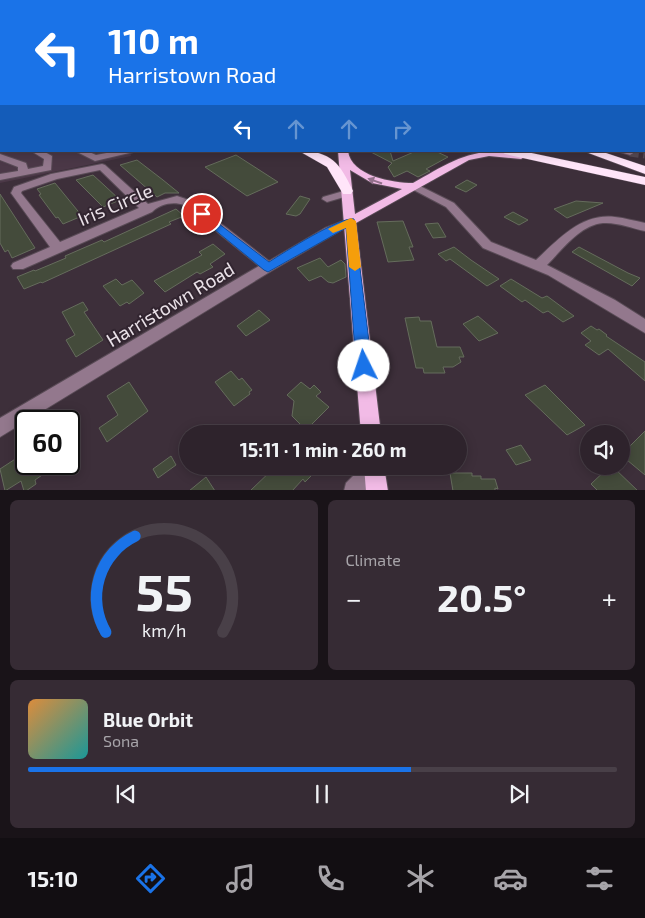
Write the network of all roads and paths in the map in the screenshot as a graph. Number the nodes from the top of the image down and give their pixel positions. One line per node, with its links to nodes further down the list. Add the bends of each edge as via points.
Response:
1 (37, 152): 11 (street, via 49,158 48,168)
2 (81, 152): 3 (street, via 95,158)
3 (128, 152)
4 (307, 152): 15 (highway, via 333,165)
5 (514, 152): 7 (highway)
6 (590, 152): 13 (highway)
7 (533, 154): 9 (main road, Harristown Road); 13 (highway)
8 (343, 155): 14 (main road, one-way to 8, via 394,186 367,178 355,171); 15 (main road)
9 (467, 155): 14 (main road, Harristown Road)
10 (0, 157): 11 (street, via 23,165)
11 (23, 173): 12 (street)
12 (0, 177)
13 (644, 177)
14 (414, 186): 18 (main road, Harristown Road); 21 (street, via 450,205 487,245)
15 (347, 192): 16 (street); 18 (main road)
16 (327, 199)
17 (148, 210): 20 (street, Iris Circle); 20 (street, via 102,166 55,176 18,189 16,193); 23 (street, Iris Circle, via 170,200 183,200)
18 (351, 221): 23 (street, Harristown Road); 25 (main road)
19 (645, 227): 21 (street, via 613,219 589,222)
20 (58, 248): 22 (street, Iris Circle)
21 (539, 265): 24 (street, via 580,286)
22 (18, 266)
23 (268, 268): 26 (street, Harristown Road)
24 (645, 327)
25 (370, 425)
26 (0, 428)
27 (367, 475): 29 (street)
28 (375, 475): 30 (main road)
29 (354, 490)
30 (377, 490)

